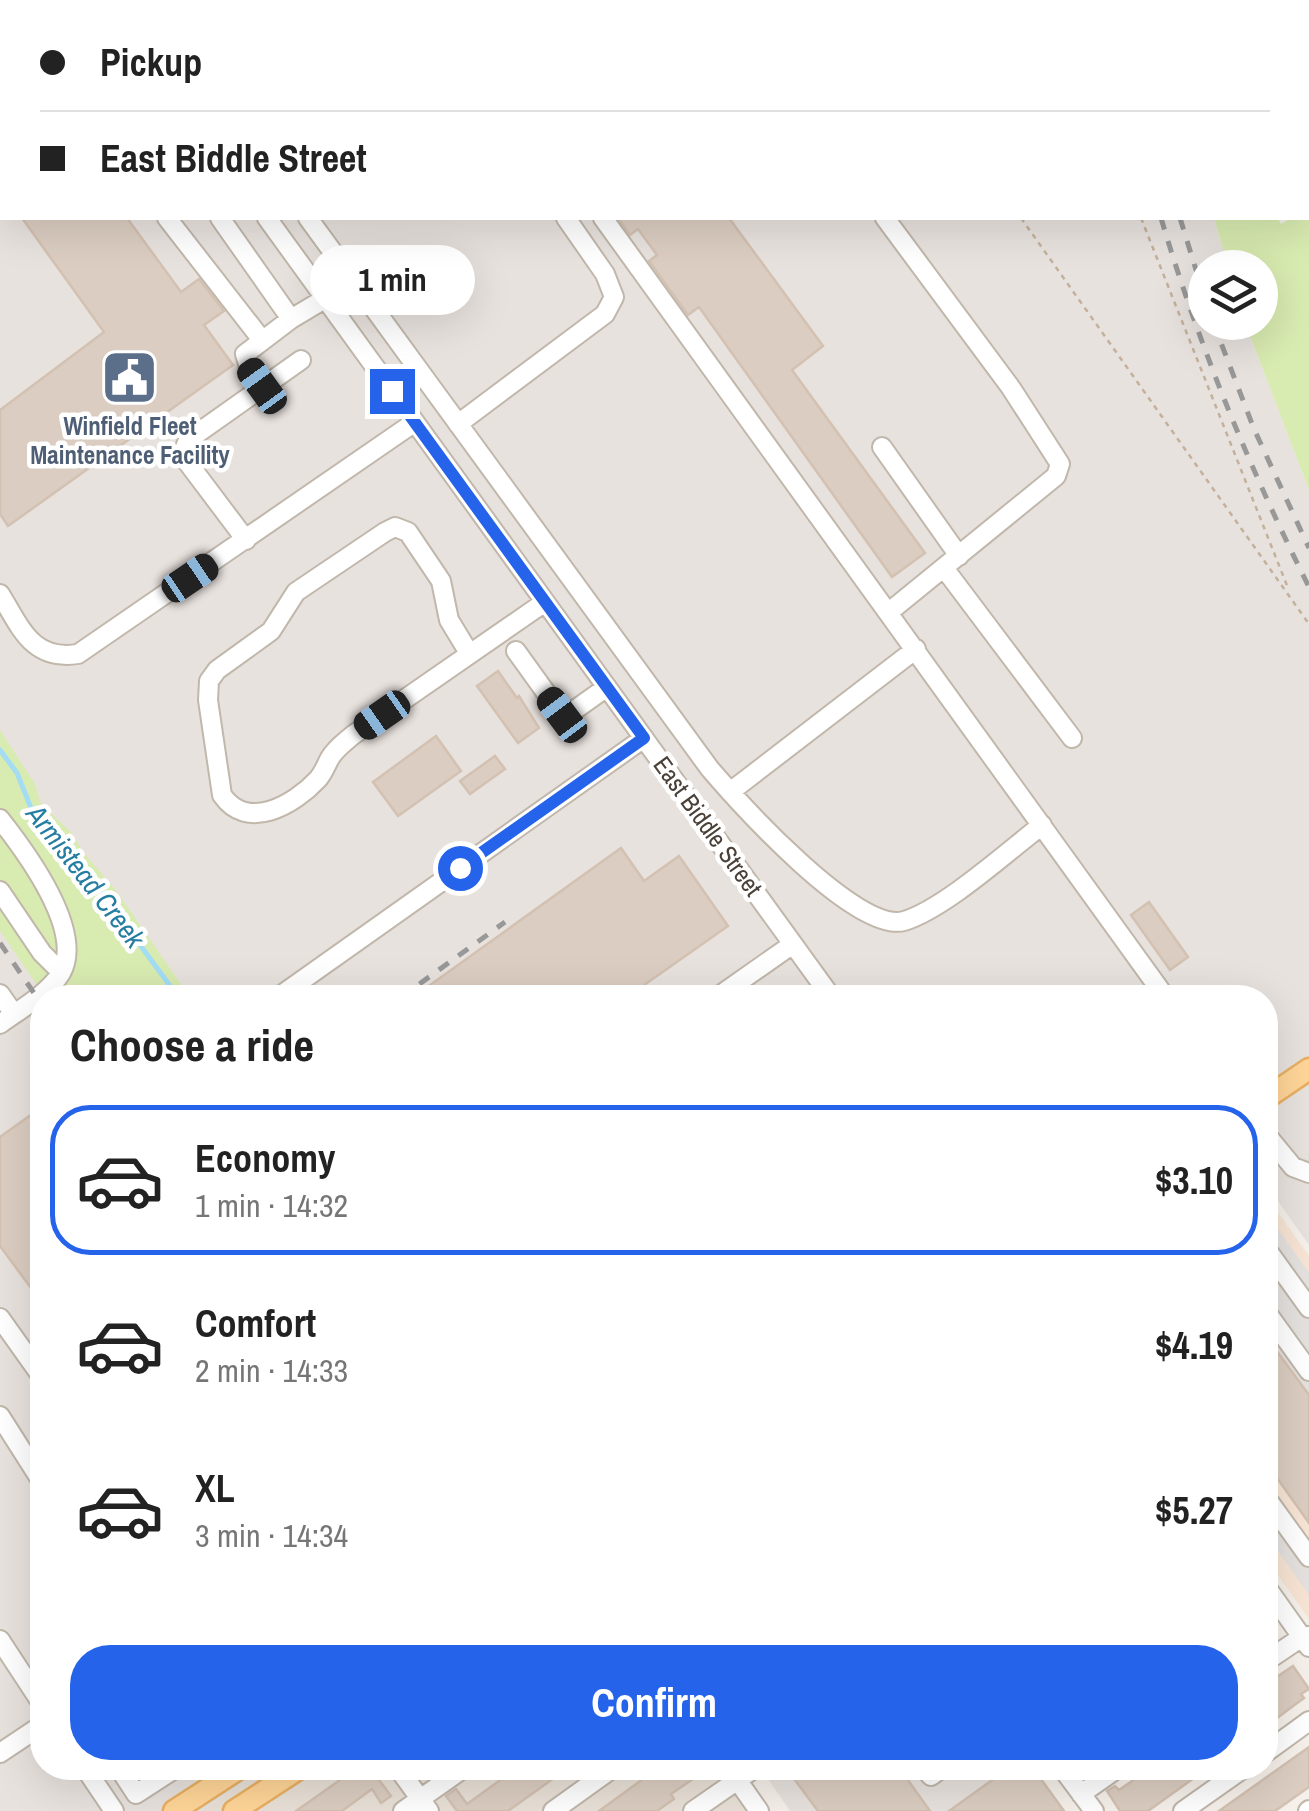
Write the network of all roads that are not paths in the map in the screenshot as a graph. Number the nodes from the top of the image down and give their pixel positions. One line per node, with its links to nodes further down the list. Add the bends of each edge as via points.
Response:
1 (169, 220): 10 (street)
2 (221, 220): 9 (street)
3 (268, 220): 8 (street, East Biddle Street)
4 (309, 220): 14 (street)
5 (567, 220): 14 (street, via 614,296 605,314)
6 (603, 220): 20 (street)
7 (886, 220): 17 (street, via 1060,464 1056,476)
8 (326, 298): 9 (street); 13 (street, East Biddle Street)
9 (291, 319): 10 (street)
10 (262, 340): 12 (street, via 245,360)
11 (301, 360): 12 (street)
12 (262, 386): 16 (street, via 182,450)
13 (415, 422): 16 (street); 19 (street, East Biddle Street)
14 (458, 424): 27 (street)
15 (882, 447): 17 (street)
16 (246, 540): 18 (street, via 78,654 42,650)
17 (952, 562): 20 (street); 26 (street)
18 (0, 594)
19 (545, 602): 23 (street); 24 (street, East Biddle Street)
20 (889, 612): 21 (street)
21 (916, 649): 27 (street); 29 (street)
22 (516, 652): 24 (street, via 562,715)
23 (469, 653): 23 (street, via 345,742 292,801 244,814 222,795 210,681 271,631 296,592 385,532 402,528 416,543 441,581 449,620)
24 (607, 687): 25 (street, East Biddle Street)
25 (644, 738): 31 (street, East Biddle Street); 34 (street)
26 (1072, 738)
27 (730, 792): 29 (street, via 776,842 868,914 901,922 938,904)
28 (0, 819): 32 (street, via 65,929)
29 (1042, 825): 37 (street)
30 (0, 891): 32 (street)
31 (793, 944): 35 (street); 36 (street, East Biddle Street)
32 (62, 972): 33 (street)
33 (47, 985)
34 (295, 985)
35 (735, 985)
36 (823, 985)
37 (1157, 985)
38 (0, 994): 40 (street)
39 (30, 999): 40 (street)
40 (7, 1019)
41 (1309, 1069): 42 (main road)
42 (1278, 1090)
43 (1278, 1150): 44 (street, via 1292,1168)
44 (1309, 1173)
45 (1278, 1266): 46 (street)
46 (1309, 1308)
47 (0, 1318): 49 (street)
48 (1278, 1328): 50 (street)
49 (30, 1360)
50 (1309, 1371)
51 (0, 1416): 52 (street)
52 (30, 1463)
53 (1278, 1514): 54 (street)
54 (1309, 1557)
55 (1278, 1589): 56 (street)
56 (1307, 1635): 58 (street)
57 (0, 1640): 59 (street)
58 (1278, 1654)
59 (30, 1686)
60 (1309, 1721): 62 (street)
61 (30, 1733): 63 (street)
62 (1278, 1743)
63 (0, 1753)
64 (93, 1780): 79 (street)
65 (127, 1780): 66 (street, via 136,1794)
66 (158, 1780)
67 (218, 1780): 80 (main road)
68 (282, 1780): 81 (main road)
69 (406, 1780): 78 (street)
70 (451, 1780): 78 (street)
71 (597, 1780): 83 (street)
72 (727, 1780): 84 (street)
73 (738, 1780): 85 (street)
74 (1071, 1780): 77 (street)
75 (1101, 1780): 77 (street)
76 (1227, 1780): 87 (street)
77 (1082, 1794): 86 (street)
78 (424, 1805): 82 (street)
79 (114, 1811)
80 (174, 1811)
81 (234, 1811)
82 (403, 1811)
83 (553, 1811)
84 (693, 1811)
85 (759, 1811)
86 (1094, 1811)
87 (1184, 1811)

